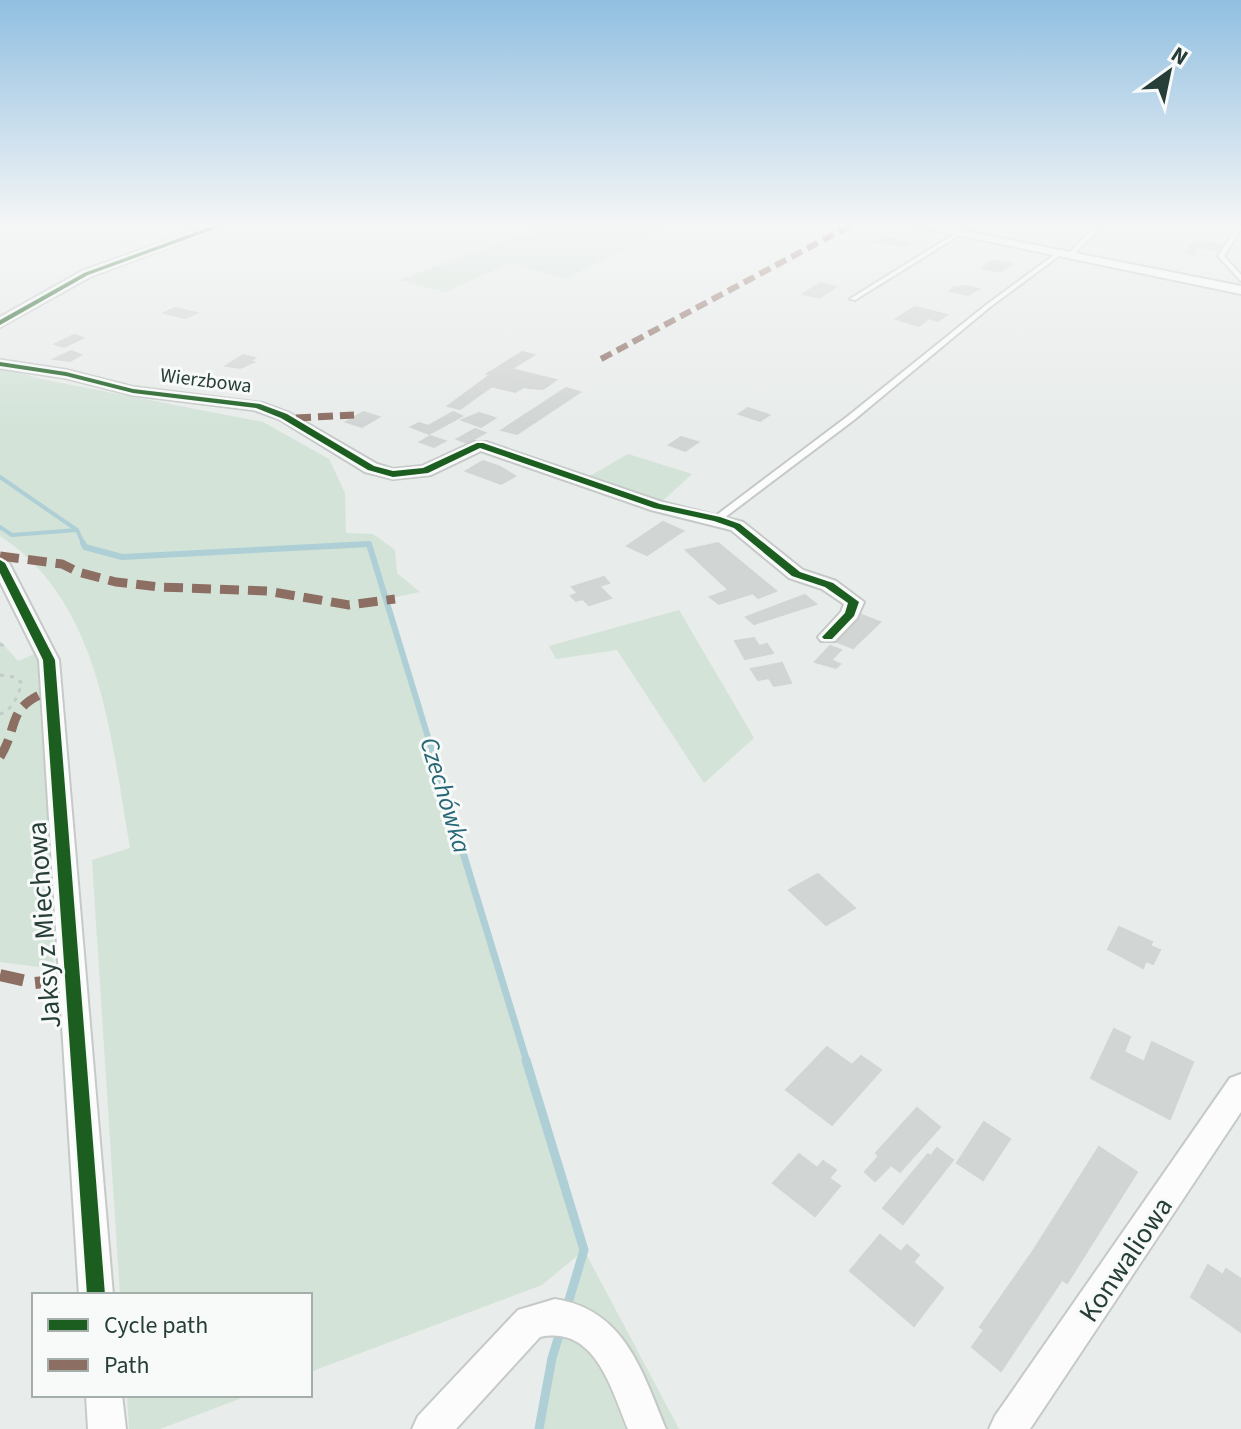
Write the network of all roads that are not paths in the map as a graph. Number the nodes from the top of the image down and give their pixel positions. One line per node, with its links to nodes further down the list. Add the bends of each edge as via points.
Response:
1 (54, 291): 5 (street)
2 (866, 291): 4 (lane)
3 (1011, 291): 7 (lane)
4 (853, 299)
5 (0, 323)
6 (0, 364): 7 (street, Wierzbowa, via 133,391 257,406 284,416 371,468 393,474 425,471 480,445 657,506)
7 (717, 519): 9 (street, via 737,526 796,574 829,585 854,602)
8 (0, 563): 11 (street, Jaksy z Miechowa, via 49,660)
9 (828, 637)
10 (1241, 1087): 16 (street, Konwaliowa)
11 (96, 1293)
12 (104, 1397): 13 (street)
13 (107, 1429)
14 (431, 1429): 15 (street, via 530,1322 551,1314 575,1318 593,1330 619,1361)
15 (647, 1429)
16 (1008, 1429)

